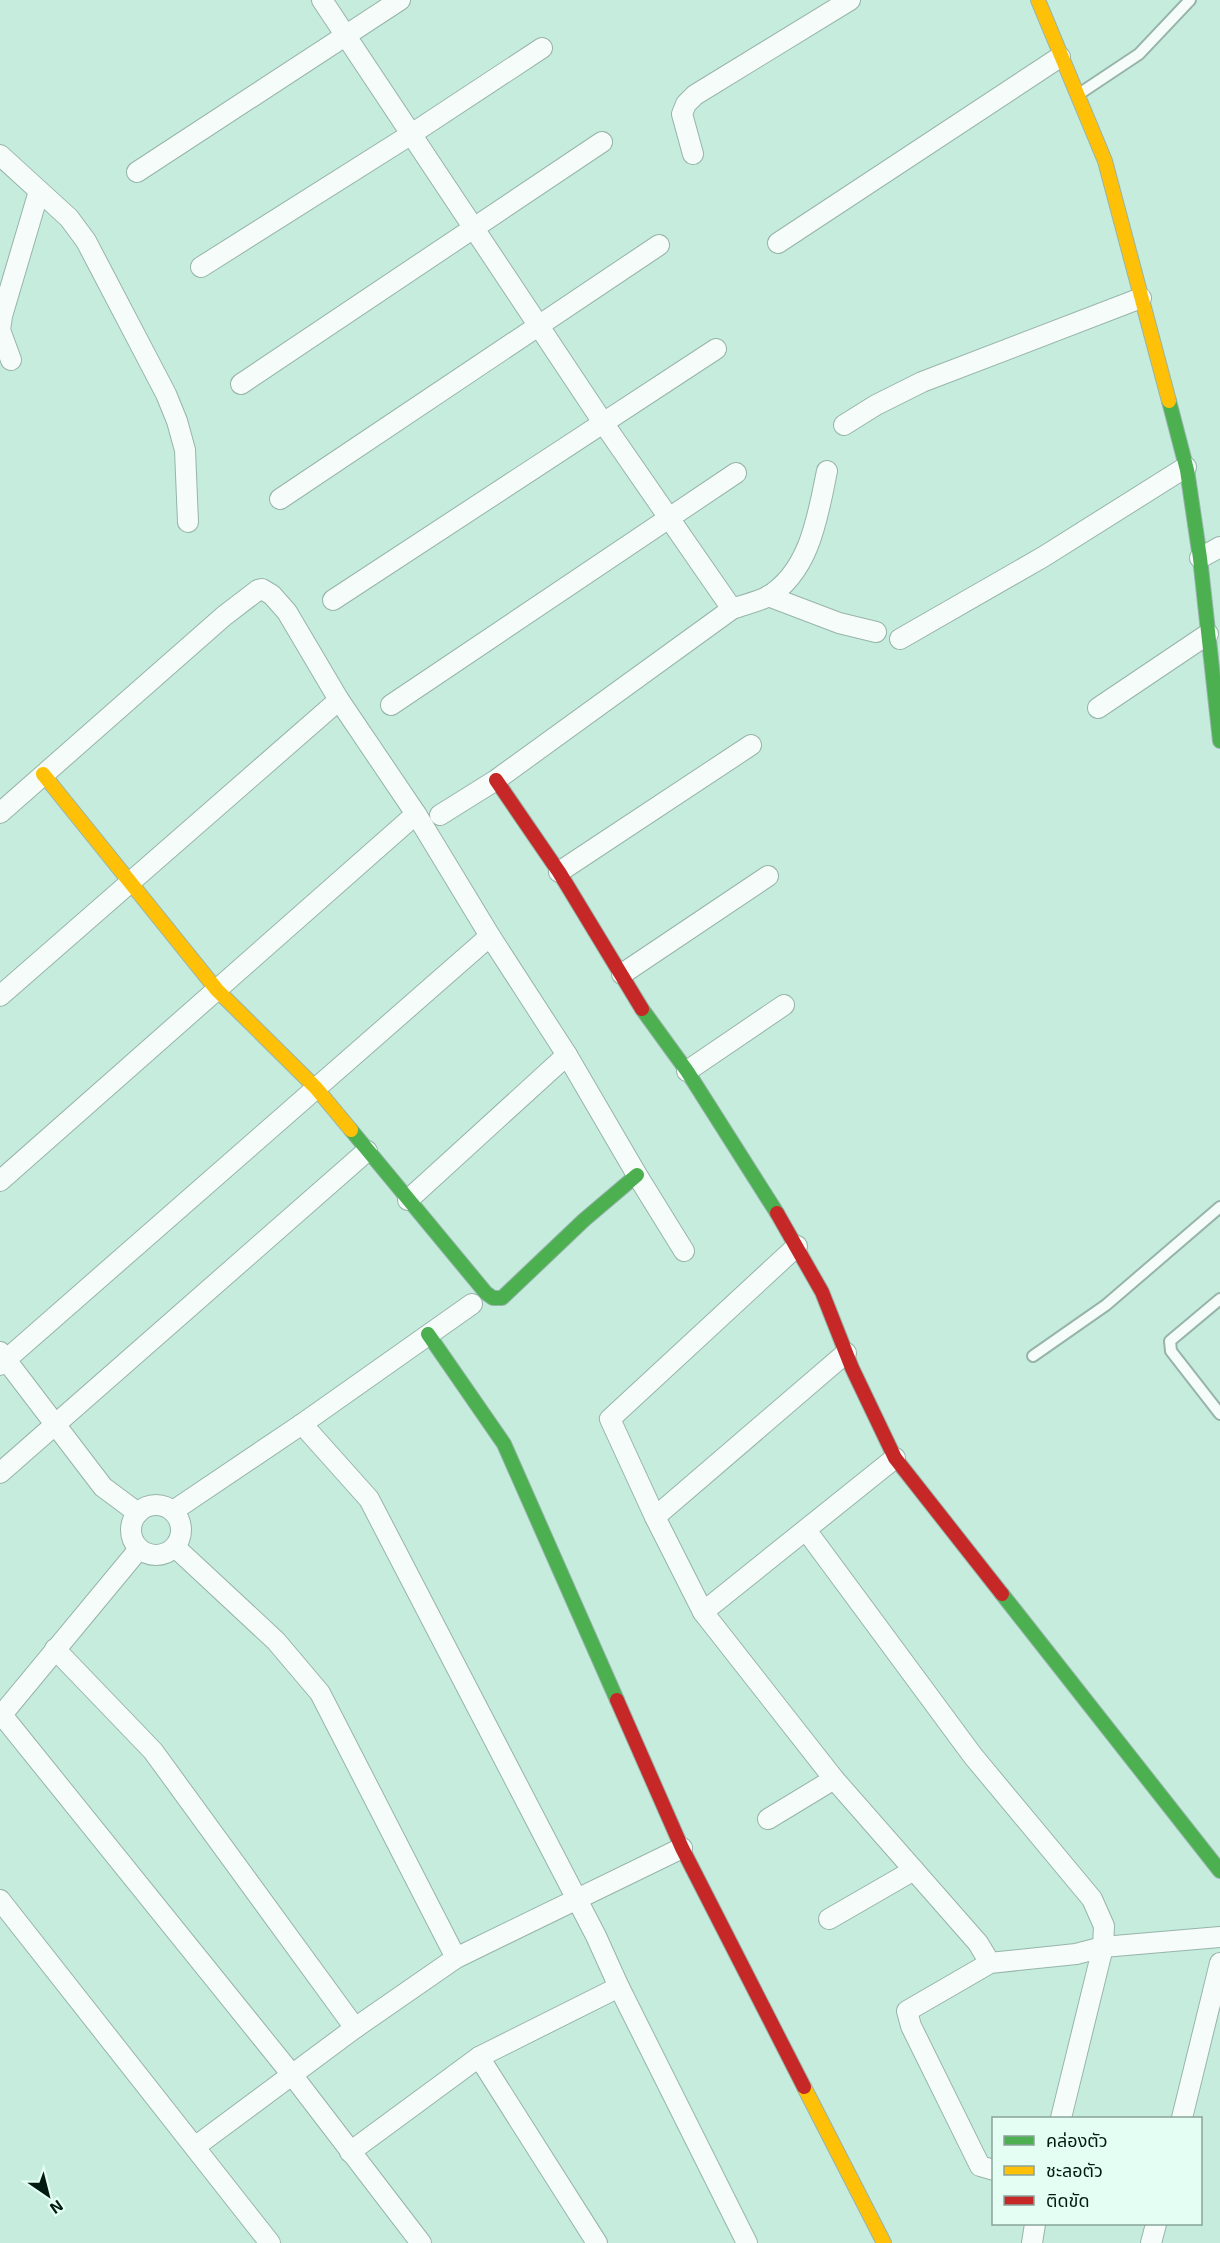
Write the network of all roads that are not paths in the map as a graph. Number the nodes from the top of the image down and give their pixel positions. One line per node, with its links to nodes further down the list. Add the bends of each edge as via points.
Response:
1 (322, 0): 6 (street)
2 (400, 0): 6 (street)
3 (850, 0): 12 (street, via 695,95 681,114)
4 (1038, 0): 8 (street)
5 (1190, 0): 9 (lane, via 1139,54)
6 (346, 36): 10 (street); 14 (street)
7 (542, 48): 10 (street)
8 (1060, 57): 9 (street); 17 (street)
9 (1077, 96): 20 (street, via 1105,161)
10 (410, 135): 16 (street); 19 (street)
11 (602, 142): 16 (street)
12 (693, 154)
13 (0, 155): 15 (street)
14 (137, 172)
15 (39, 191): 23 (street, via 2,316 0,330); 32 (street, via 69,218 86,241 166,394 185,450)
16 (476, 228): 21 (street); 24 (street)
17 (778, 243)
18 (659, 245): 21 (street)
19 (201, 267)
20 (1141, 298): 26 (street, via 922,382); 27 (street)
21 (539, 327): 25 (street); 30 (street)
22 (716, 349): 25 (street)
23 (11, 360)
24 (241, 384)
25 (604, 424): 31 (street); 36 (street)
26 (844, 425)
27 (1186, 467): 34 (street); 40 (street, via 1043,557)
28 (827, 471): 35 (street, via 815,530 797,568)
29 (736, 474): 31 (street)
30 (280, 499)
31 (668, 518): 37 (street); 42 (street)
32 (188, 522)
33 (1220, 547): 34 (street)
34 (1200, 558): 39 (street)
35 (768, 596): 37 (street); 38 (street)
36 (333, 600)
37 (732, 609): 47 (street)
38 (876, 632)
39 (1208, 634): 43 (street); 44 (street)
40 (900, 639)
41 (339, 700): 46 (street, via 287,612 272,595 258,590); 49 (street); 53 (street)
42 (391, 705)
43 (1098, 708)
44 (1220, 741)
45 (751, 745): 51 (street)
46 (43, 774): 48 (street); 53 (street)
47 (496, 780): 50 (street); 51 (street)
48 (0, 813)
49 (416, 814): 54 (street); 56 (street)
50 (440, 815)
51 (559, 872): 55 (street)
52 (768, 876): 55 (street)
53 (130, 882): 56 (street); 57 (street)
54 (490, 936): 59 (street); 61 (street)
55 (622, 974): 60 (street)
56 (217, 990): 61 (street); 64 (street)
57 (0, 996)
58 (784, 1005): 60 (street)
59 (567, 1055): 63 (street); 65 (street)
60 (687, 1071): 67 (street)
61 (316, 1088): 62 (street); 74 (street)
62 (367, 1152): 65 (street); 76 (street)
63 (637, 1175): 65 (street, via 502,1298 486,1293); 68 (street)
64 (0, 1181)
65 (408, 1200)
66 (1220, 1207): 73 (lane, via 1106,1305)
67 (797, 1246): 72 (street, via 822,1292); 82 (street, via 610,1419)
68 (684, 1251)
69 (1220, 1299): 75 (lane, via 1170,1341 1171,1351)
70 (472, 1304): 71 (street)
71 (428, 1334): 77 (street); 91 (street, via 504,1444)
72 (846, 1353): 78 (street); 82 (street)
73 (1033, 1356)
74 (2, 1359): 76 (street)
75 (1220, 1414)
76 (55, 1424): 79 (street); 81 (street, via 103,1487)
77 (302, 1424): 80 (street); 94 (street, via 369,1499)
78 (895, 1458): 83 (street); 93 (street)
79 (0, 1473)
80 (173, 1511): 81 (street, via 155,1505); 84 (street, via 182,1528)
81 (138, 1513): 85 (street, via 131,1531)
82 (655, 1517): 86 (street)
83 (806, 1530): 86 (street); 98 (street, via 973,1756 1092,1899 1104,1926)
84 (175, 1547): 85 (street, via 158,1555); 99 (street, via 276,1641 320,1693)
85 (140, 1549): 87 (street)
86 (703, 1612): 89 (street)
87 (55, 1649): 88 (street); 103 (street, via 153,1751)
88 (1, 1716): 105 (street)
89 (834, 1779): 90 (street); 92 (street)
90 (768, 1819)
91 (682, 1848): 94 (street); 117 (street)
92 (914, 1870): 96 (street); 100 (street, via 978,1943)
93 (1220, 1871)
94 (576, 1898): 99 (street); 102 (street)
95 (0, 1900): 108 (street)
96 (829, 1919)
97 (1220, 1937): 98 (street)
98 (1103, 1947): 100 (street, via 1076,1954); 106 (street)
99 (456, 1958): 103 (street)
100 (990, 1963): 110 (street, via 907,2011 980,2166)
101 (1220, 1963): 107 (street)
102 (619, 1987): 104 (street); 116 (street)
103 (355, 2028): 105 (street)
104 (478, 2057): 109 (street); 115 (street)
105 (293, 2076): 108 (street); 109 (street)
106 (1061, 2117)
107 (1182, 2117)
108 (196, 2146): 113 (street)
109 (351, 2152): 114 (street)
110 (992, 2170)
111 (1035, 2225): 118 (street)
112 (1156, 2225): 119 (street)
113 (270, 2243)
114 (421, 2243)
115 (597, 2243)
116 (747, 2243)
117 (884, 2243)
118 (1032, 2243)
119 (1151, 2243)

